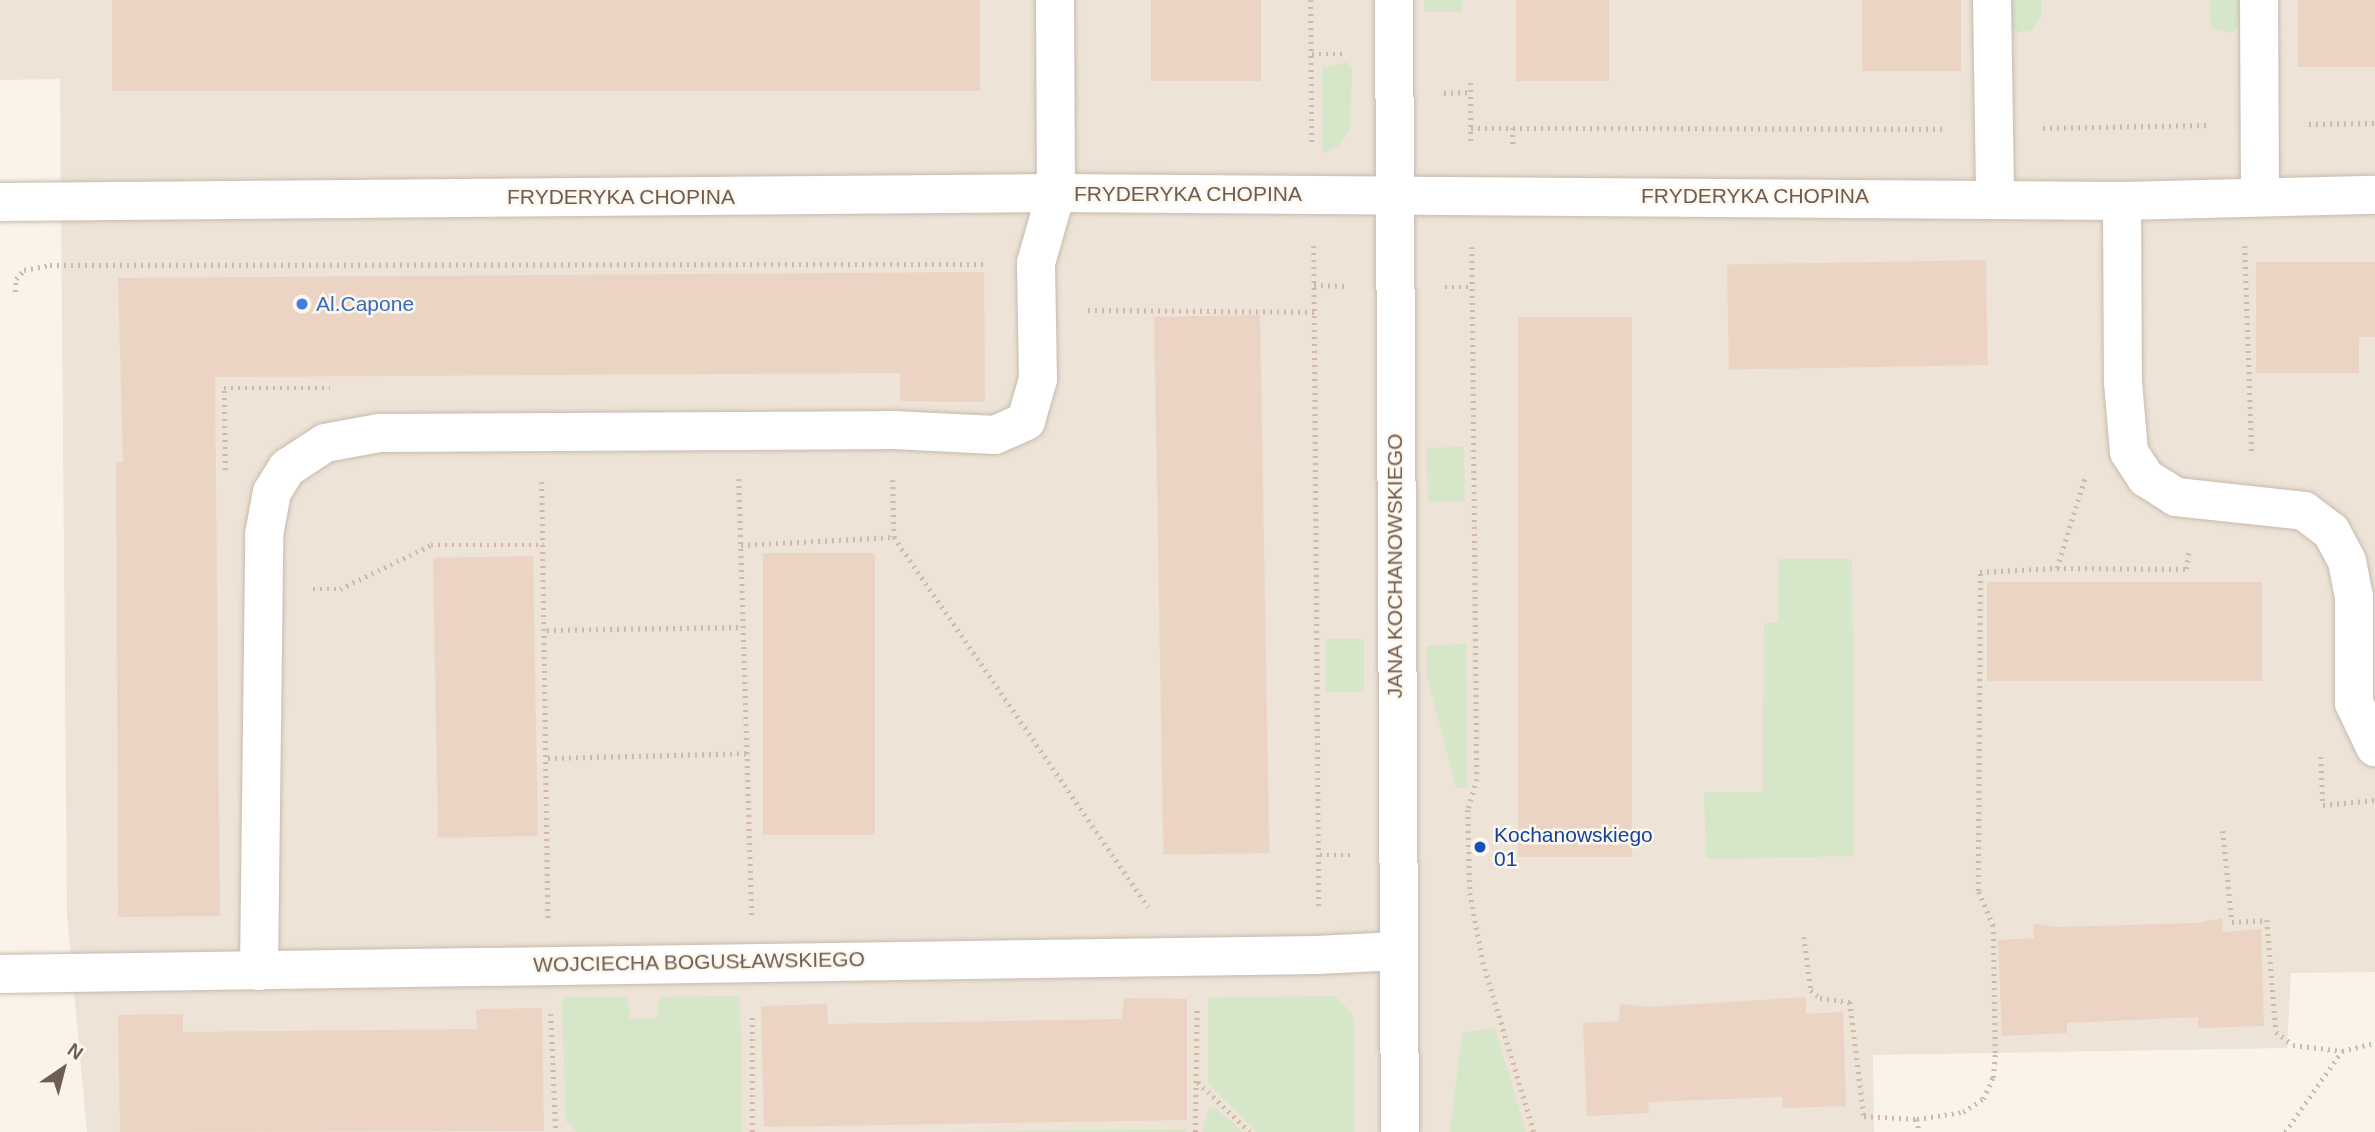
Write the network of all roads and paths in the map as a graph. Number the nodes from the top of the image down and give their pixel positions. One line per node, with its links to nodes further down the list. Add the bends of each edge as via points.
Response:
1 (1055, 0): 10 (street)
2 (1311, 0): 11 (path)
3 (1394, 0): 12 (street, JANA KOCHANOWSKIEGO)
4 (1992, 0): 9 (street)
5 (2259, 0): 8 (street)
6 (1471, 83): 9 (path, via 1471,128)
7 (2375, 123): 8 (path)
8 (2260, 124): 9 (path); 15 (street)
9 (1995, 129): 14 (street)
10 (1056, 193): 11 (street, FRYDERYKA CHOPINA); 17 (street, FRYDERYKA CHOPINA); 20 (street)
11 (1313, 194): 12 (street, FRYDERYKA CHOPINA); 21 (path)
12 (1395, 195): 14 (street, FRYDERYKA CHOPINA); 45 (street, JANA KOCHANOWSKIEGO)
13 (2375, 195): 15 (street, FRYDERYKA CHOPINA)
14 (1996, 197): 16 (street, FRYDERYKA CHOPINA)
15 (2260, 197): 16 (street, FRYDERYKA CHOPINA)
16 (2122, 201): 29 (street, via 2123,382 2129,452 2146,478 2176,497)
17 (0, 202)
18 (2245, 238): 29 (path)
19 (1472, 240): 60 (path, via 1477,779 1468,810 1470,893 1483,962)
20 (1036, 263): 23 (path, via 50,265 24,270 16,279); 24 (street)
21 (1314, 285): 22 (path); 25 (path)
22 (1349, 286)
23 (15, 292)
24 (1036, 311): 25 (path); 26 (street, via 1034,406 1026,421 995,435)
25 (1315, 312): 43 (path)
26 (738, 430): 27 (street); 32 (path)
27 (540, 431): 31 (path); 34 (street, via 379,433 324,443 287,468 272,492 264,535)
28 (2089, 467): 33 (path)
29 (2253, 505): 37 (street, via 2304,511 2337,541 2354,596 2354,703)
30 (2190, 541): 33 (path, via 2186,569)
31 (544, 545): 34 (path, via 431,545 340,589); 36 (path)
32 (741, 545): 35 (path); 46 (path, via 894,537)
33 (2057, 568): 54 (path, via 1980,572 1978,891 1993,926 1993,1078 1983,1099 1963,1112)
34 (264, 589): 49 (street)
35 (743, 627): 36 (path); 38 (path)
36 (547, 630): 40 (path)
37 (2375, 747)
38 (747, 753): 40 (path); 48 (path)
39 (2321, 753): 41 (path, via 2323,805)
40 (548, 758): 47 (path)
41 (2375, 800)
42 (2222, 831): 52 (path, via 2232,922 2267,919 2276,1032 2293,1045)
43 (1318, 914)
44 (1804, 937): 54 (path, via 1811,990 1820,998 1850,1002 1864,1115)
45 (1398, 951): 46 (street, WOJCIECHA BOGUSŁAWSKIEGO, via 1317,956); 59 (street, JANA KOCHANOWSKIEGO)
46 (1177, 954): 48 (street, WOJCIECHA BOGUSŁAWSKIEGO); 53 (path, via 1196,988)
47 (548, 963): 48 (street, WOJCIECHA BOGUSŁAWSKIEGO); 49 (street, WOJCIECHA BOGUSŁAWSKIEGO); 55 (path)
48 (753, 964): 56 (path)
49 (260, 971): 50 (street, WOJCIECHA BOGUSŁAWSKIEGO)
50 (0, 974)
51 (2375, 1043): 52 (path)
52 (2342, 1051): 62 (path)
53 (1198, 1082): 57 (path); 58 (path)
54 (1917, 1119): 61 (path)
55 (556, 1132)
56 (752, 1132)
57 (1195, 1132)
58 (1250, 1132)
59 (1400, 1132)
60 (1534, 1132)
61 (1919, 1132)
62 (2285, 1132)

